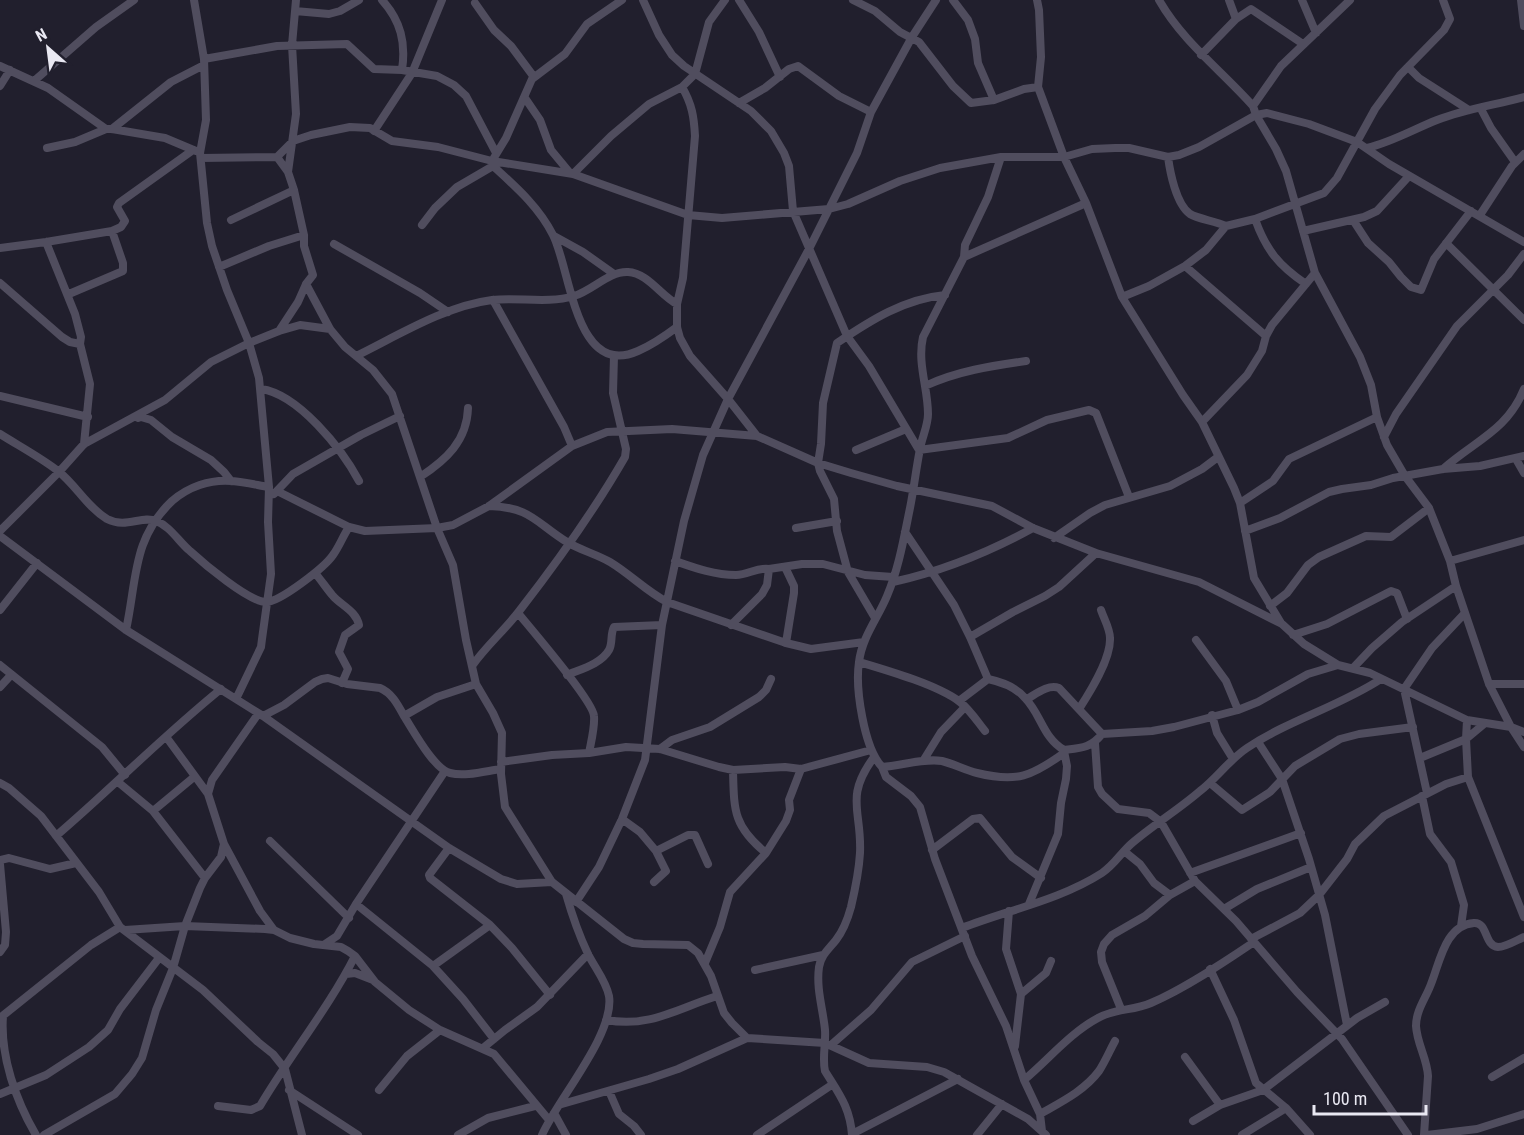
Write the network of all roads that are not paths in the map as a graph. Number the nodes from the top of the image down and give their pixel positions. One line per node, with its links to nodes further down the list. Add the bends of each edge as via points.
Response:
1 (134, 0): 41 (street)
2 (194, 0): 32 (street)
3 (296, 0): 24 (street)
4 (359, 0): 24 (street, via 329,14)
5 (382, 0): 36 (street, via 401,30)
6 (442, 0): 37 (street)
7 (622, 0): 39 (street, via 587,24 565,54)
8 (643, 0): 38 (street, via 672,55)
9 (725, 0): 38 (street, via 709,22)
10 (739, 0): 40 (street)
11 (853, 0): 28 (street)
12 (936, 0): 28 (street)
13 (952, 0): 47 (street, via 968,20 978,63)
14 (1036, 0): 23 (street)
15 (1045, 0): 23 (street)
16 (1159, 0): 31 (street, via 1171,21)
17 (1229, 0): 25 (street)
18 (1302, 0): 27 (street)
19 (1350, 0): 27 (street)
20 (1443, 0): 34 (street, via 1448,24)
21 (1521, 0): 26 (street)
22 (475, 3): 39 (street)
23 (1039, 9): 44 (street)
24 (295, 11): 30 (street)
25 (1236, 20): 29 (street, via 1251,9); 31 (street)
26 (1524, 26)
27 (1316, 33): 29 (street)
28 (912, 37): 47 (street, via 971,103); 52 (street)
29 (1303, 44): 49 (street, via 1281,66)
30 (292, 45): 32 (street); 36 (street, via 347,44 374,69); 56 (street, via 296,114)
31 (1202, 55): 49 (street)
32 (204, 62): 54 (street); 60 (street, via 206,120)
33 (0, 66): 35 (street)
34 (1409, 68): 51 (street); 57 (street, via 1375,109)
35 (10, 70): 41 (street); 42 (street)
36 (402, 70): 37 (street)
37 (412, 73): 55 (street); 66 (street, via 437,76 466,96)
38 (695, 74): 43 (street); 48 (street)
39 (534, 77): 46 (street)
40 (780, 77): 48 (street); 52 (street, via 800,66 839,96)
41 (34, 81): 54 (street)
42 (0, 86)
43 (682, 87): 69 (street, via 649,104); 77 (street, via 690,100 694,125)
44 (1038, 87): 47 (street); 64 (street)
45 (1524, 97): 50 (street)
46 (525, 98): 66 (street); 69 (street, via 540,120 551,150)
47 (994, 100)
48 (739, 103): 76 (street, via 771,131 784,153)
49 (1253, 106): 53 (street)
50 (1481, 109): 51 (street); 67 (street)
51 (1468, 110): 59 (street)
52 (871, 112): 74 (street, via 857,153)
53 (1256, 116): 57 (street, via 1276,114); 65 (street, via 1199,147); 73 (street, via 1282,161)
54 (109, 129): 58 (street); 60 (street, via 165,138)
55 (374, 131): 56 (street, via 350,128); 66 (street, via 392,141)
56 (293, 141): 62 (street); 68 (street)
57 (1357, 142): 59 (street); 73 (street, via 1324,194)
58 (47, 148)
59 (1367, 148): 70 (street)
60 (198, 154): 62 (street); 84 (street, via 119,203 117,207 125,221); 97 (street, via 207,223)
61 (1524, 154): 67 (street)
62 (277, 157): 68 (street)
63 (1001, 157): 64 (street); 74 (street, via 940,168); 95 (street)
64 (1064, 157): 65 (street, via 1092,149 1115,148); 72 (street)
65 (1168, 157): 83 (street, via 1176,192 1191,214)
66 (494, 160): 69 (street); 82 (street, via 457,187); 87 (street, via 545,220)
67 (1515, 162): 78 (street)
68 (288, 172): 71 (street)
69 (572, 173): 77 (street)
70 (1409, 176): 75 (street); 81 (street, via 1377,211)
71 (294, 190): 80 (street); 86 (street)
72 (1086, 203): 95 (street); 107 (street)
73 (1296, 205): 79 (street); 85 (street)
74 (829, 209): 76 (street); 93 (street)
75 (1471, 211): 78 (street); 90 (street)
76 (793, 212): 77 (street, via 722,218); 93 (street)
77 (688, 215): 109 (street)
78 (1480, 215): 88 (street)
79 (1255, 219): 83 (street); 102 (street, via 1278,263)
80 (231, 220)
81 (1353, 220): 85 (street); 90 (street, via 1368,243 1416,290 1421,290 1434,259)
82 (422, 225)
83 (1226, 226): 96 (street, via 1206,250)
84 (111, 231): 89 (street); 104 (street, via 123,271)
85 (1303, 231): 98 (street)
86 (304, 235): 97 (street); 101 (street, via 313,275)
87 (554, 237): 99 (street); 106 (street)
88 (1524, 242)
89 (46, 243): 92 (street); 104 (street)
90 (1446, 243): 103 (street)
91 (334, 244): 110 (street)
92 (0, 248)
93 (809, 249): 115 (street); 126 (street)
94 (1524, 254): 103 (street)
95 (964, 256): 105 (street)
96 (1185, 266): 107 (street); 116 (street)
97 (219, 267): 117 (street)
98 (1315, 273): 102 (street); 130 (street, via 1360,357)
99 (614, 274): 106 (street); 109 (street, via 636,273)
100 (0, 283): 118 (street, via 62,337)
101 (306, 284): 113 (street); 114 (street)
102 (1305, 284): 116 (street)
103 (1493, 289): 111 (street); 138 (street, via 1457,326)
104 (69, 294): 118 (street)
105 (945, 295): 115 (street, via 916,299); 122 (street, via 920,350)
106 (573, 296): 108 (street, via 554,300); 120 (street, via 582,327 599,348)
107 (1122, 297): 132 (street)
108 (493, 300): 110 (street); 140 (street)
109 (677, 304): 112 (street)
110 (448, 312): 119 (street)
111 (1524, 320)
112 (677, 327): 120 (street, via 638,351); 126 (street, via 690,356)
113 (330, 329): 114 (street, via 300,324); 119 (street)
114 (279, 330): 117 (street)
115 (847, 336): 133 (street); 146 (street, via 837,343 826,385)
116 (1266, 336): 132 (street, via 1247,375)
117 (249, 342): 123 (street); 131 (street, via 211,362 165,400)
118 (80, 344): 129 (street, via 90,384)
119 (356, 356): 128 (street, via 384,383)
120 (615, 356): 134 (street, via 613,393)
121 (1026, 361): 122 (street, via 965,371)
122 (925, 386): 143 (street, via 928,415)
123 (261, 389): 141 (street, via 286,400); 154 (street, via 264,446)
124 (1524, 389): 147 (street, via 1495,430)
125 (0, 396): 129 (street)
126 (728, 399): 135 (street); 137 (street)
127 (468, 408): 151 (street, via 457,445 442,462)
128 (400, 416): 141 (street); 151 (street)
129 (88, 417): 139 (street)
130 (1377, 417): 138 (street); 157 (street, via 1289,459 1273,481)
131 (133, 418): 139 (street); 152 (street, via 151,420 211,460)
132 (1202, 422): 144 (street)
133 (906, 429): 142 (street); 143 (street)
134 (621, 430): 135 (street); 140 (street); 172 (street, via 625,457)
135 (712, 432): 137 (street); 174 (street)
136 (0, 434): 148 (street)
137 (757, 436): 146 (street)
138 (1384, 437): 150 (street)
139 (84, 444): 148 (street)
140 (572, 446): 158 (street)
141 (338, 448): 153 (street); 154 (street)
142 (856, 450)
143 (919, 450): 155 (street); 156 (street, via 1008,438 1047,420 1089,410 1096,413)
144 (1218, 457): 156 (street, via 1170,486); 157 (street)
145 (1520, 457): 147 (street); 149 (street)
146 (818, 463): 155 (street); 161 (street, via 834,500)
147 (1443, 469): 150 (street)
148 (59, 472): 160 (street, via 108,520 120,524); 166 (street)
149 (1524, 473)
150 (1405, 476): 159 (street); 167 (street, via 1329,492)
151 (420, 477): 163 (street)
152 (231, 481): 154 (street); 160 (street, via 188,488)
153 (359, 481)
154 (273, 489): 162 (street); 184 (street, via 269,500 271,574)
155 (913, 489): 165 (street, via 993,506); 168 (street)
156 (1129, 497): 170 (street, via 1090,513)
157 (1240, 502): 167 (street)
158 (489, 506): 163 (street, via 453,525); 172 (street, via 525,512)
159 (1429, 508): 175 (street); 186 (street, via 1391,537 1366,536 1319,557)
160 (155, 520): 184 (street, via 221,577); 196 (street, via 140,552)
161 (837, 521): 164 (street); 179 (street)
162 (349, 527): 163 (street, via 374,531); 181 (street, via 333,556)
163 (437, 528): 205 (street, via 453,565)
164 (796, 528)
165 (1033, 528): 170 (street); 180 (street)
166 (0, 531)
167 (1245, 531): 186 (street, via 1254,578)
168 (905, 532): 180 (street); 182 (street)
169 (0, 536): 176 (street)
170 (1054, 538): 173 (street)
171 (1524, 540): 175 (street)
172 (571, 544): 185 (street, via 608,561); 189 (street)
173 (1096, 554): 193 (street, via 1199,582); 198 (street, via 1045,596)
174 (675, 561): 178 (street, via 709,573 736,575); 185 (street)
175 (1450, 561): 183 (street)
176 (37, 563): 187 (street); 196 (street)
177 (785, 567): 178 (street); 179 (street, via 823,564); 201 (street, via 794,586)
178 (769, 569): 195 (street, via 762,594)
179 (848, 572): 182 (street); 191 (street)
180 (931, 572): 182 (street); 198 (street)
181 (315, 573): 184 (street); 212 (street, via 358,621 345,635 339,652 348,669)
182 (893, 580): 191 (street)
183 (1456, 586): 190 (street); 192 (street)
184 (266, 602): 219 (street, via 261,647)
185 (667, 602): 194 (street); 195 (street)
186 (1270, 606): 193 (street)
187 (0, 610)
188 (1101, 610): 222 (street, via 1109,630 1109,647)
189 (518, 613): 205 (street); 208 (street)
190 (1465, 613): 214 (street); 218 (street, via 1426,655)
191 (875, 618): 200 (street)
192 (1407, 619): 197 (street, via 1397,593 1391,591 1327,624); 206 (street)
193 (1282, 624): 197 (street)
194 (662, 625): 208 (street, via 614,627 605,654); 239 (street)
195 (731, 625): 201 (street)
196 (126, 630): 217 (street)
197 (1293, 635): 204 (street)
198 (970, 637): 210 (street)
199 (1196, 640): 223 (street, via 1226,681)
200 (864, 642): 201 (street, via 811,649); 202 (street)
201 (786, 643)
202 (859, 662): 221 (street, via 921,683); 243 (street, via 860,701)
203 (0, 665): 207 (street)
204 (1338, 665): 206 (street); 223 (street, via 1308,674)
205 (472, 666): 213 (street)
206 (1354, 667): 211 (street)
207 (11, 675): 216 (street); 247 (street, via 102,747)
208 (567, 675): 242 (street, via 594,715)
209 (771, 679): 240 (street, via 759,697 710,727 672,740)
210 (988, 679): 220 (street, via 1012,687); 221 (street)
211 (1381, 679): 218 (street); 236 (street)
212 (342, 682): 224 (street, via 328,678 315,682 284,705); 225 (street, via 385,690)
213 (476, 684): 225 (street, via 437,697); 248 (street, via 502,733)
214 (1489, 684): 215 (street); 230 (street)
215 (1524, 684)
216 (0, 687)
217 (221, 689): 219 (street); 234 (street)
218 (1404, 690): 227 (street); 229 (street)
219 (236, 699): 224 (street)
220 (1026, 699): 222 (street, via 1054,686); 241 (street, via 1051,740)
221 (962, 704): 231 (street); 246 (street)
222 (1079, 709): 233 (street)
223 (1238, 710): 226 (street)
224 (260, 715): 261 (street, via 212,780); 265 (street)
225 (404, 716): 253 (street)
226 (1212, 716): 233 (street, via 1152,731); 245 (street)
227 (1467, 720): 228 (street); 235 (street)
228 (1484, 724): 230 (street); 235 (street)
229 (1413, 727): 244 (street); 257 (street, via 1340,739 1288,771)
230 (1511, 727): 232 (street); 238 (street)
231 (986, 731)
232 (1524, 732)
233 (1102, 734): 237 (street)
234 (167, 738): 250 (street); 255 (street)
235 (1466, 739): 244 (street); 256 (street)
236 (1258, 742): 245 (street); 257 (street)
237 (1095, 743): 241 (street); 266 (street, via 1098,787 1102,794 1118,809 1149,813)
238 (1524, 747)
239 (647, 749): 240 (street); 242 (street, via 626,747); 264 (street)
240 (660, 749): 252 (street)
241 (1064, 751): 246 (street, via 1023,777 992,776 941,761); 282 (street, via 1067,766 1058,834)
242 (590, 753): 248 (street)
243 (873, 754): 249 (street); 251 (street); 308 (street, via 858,787 855,806 860,852 851,907 837,939)
244 (1420, 758): 262 (street)
245 (1233, 759): 260 (street)
246 (923, 761): 249 (street)
247 (118, 766): 250 (street); 254 (street)
248 (501, 766): 253 (street, via 459,774); 283 (street, via 505,807)
249 (882, 767): 272 (street, via 886,777 920,807)
250 (132, 768): 254 (street)
251 (801, 769): 252 (street); 275 (street, via 789,800 789,815)
252 (734, 770): 275 (street, via 738,819 745,834)
253 (445, 771): 265 (street)
254 (125, 775): 258 (street)
255 (194, 777): 261 (street); 263 (street)
256 (1468, 777): 262 (street); 293 (street)
257 (1282, 779): 260 (street, via 1242,810); 267 (street)
258 (118, 782): 263 (street); 268 (street)
259 (0, 783): 268 (street, via 41,816)
260 (1210, 783): 266 (street)
261 (208, 794): 270 (street)
262 (1424, 795): 286 (street, via 1384,816 1366,833); 297 (street, via 1430,834 1451,861 1464,905)
263 (153, 811): 281 (street)
264 (622, 819): 273 (street, via 636,828); 288 (street, via 599,867)
265 (411, 820): 271 (street); 289 (street)
266 (1161, 822): 274 (street); 280 (street)
267 (1301, 833): 279 (street); 280 (street)
268 (56, 836): 277 (street)
269 (270, 841): 294 (street)
270 (224, 844): 281 (street, via 218,861); 299 (street)
271 (449, 848): 283 (street, via 501,879 517,884); 295 (street, via 429,878)
272 (932, 850): 282 (street, via 973,819 980,818 1015,860); 300 (street)
273 (656, 851): 278 (street, via 692,834); 284 (street, via 666,871)
274 (1124, 851): 287 (street); 290 (street, via 1101,873)
275 (766, 852): 312 (street, via 730,892)
276 (0, 862): 277 (street, via 9,858 50,869); 306 (street, via 6,932)
277 (76, 863): 298 (street)
278 (708, 864)
279 (1311, 867): 286 (street); 291 (street, via 1257,889)
280 (1193, 877): 287 (street); 291 (street)
281 (205, 878): 296 (street)
282 (1041, 878): 290 (street)
283 (552, 882): 285 (street)
284 (654, 882)
285 (565, 893): 288 (street); 307 (street)
286 (1319, 895): 303 (street, via 1300,913); 326 (street)
287 (1170, 896): 323 (street, via 1104,944 1102,962)
288 (576, 902): 312 (street, via 624,939 643,944 688,945)
289 (356, 904): 294 (street); 313 (street)
290 (1029, 904): 292 (street)
291 (1224, 909): 303 (street)
292 (1009, 911): 300 (street); 319 (street, via 1006,949)
293 (1524, 917)
294 (349, 918): 301 (street)
295 (490, 925): 313 (street); 320 (street)
296 (185, 926): 298 (street); 299 (street); 314 (street)
297 (1461, 926): 302 (street, via 1479,923 1490,943 1499,947); 375 (street, via 1447,942 1418,1010 1418,1038 1428,1067)
298 (122, 928): 310 (street); 324 (street, via 74,958)
299 (274, 930): 304 (street, via 290,938)
300 (964, 932): 332 (street, via 912,962 872,1010); 333 (street)
301 (338, 936): 304 (street); 305 (street)
302 (1524, 938)
303 (1252, 941): 316 (street); 328 (street)
304 (325, 944): 305 (street)
305 (341, 947): 309 (street)
306 (0, 952)
307 (588, 954): 320 (street); 325 (street, via 609,994)
308 (823, 955): 315 (street); 332 (street, via 819,989)
309 (354, 956): 317 (street); 318 (street)
310 (159, 958): 314 (street); 342 (street, via 108,1030 89,1047 46,1075)
311 (1051, 961): 319 (street, via 1046,973)
312 (705, 963): 321 (street)
313 (433, 966): 330 (street)
314 (173, 968): 337 (street, via 218,1003); 362 (street, via 145,1050 132,1074 115,1094)
315 (756, 969)
316 (1210, 969): 323 (street, via 1148,1004); 343 (street, via 1234,1020 1256,1083)
317 (346, 974): 318 (street, via 365,975); 337 (street)
318 (375, 982): 327 (street)
319 (1021, 994): 333 (street)
320 (550, 995): 330 (street)
321 (717, 996): 325 (street, via 642,1022); 329 (street, via 732,1023)
322 (1385, 1002): 326 (street)
323 (1121, 1009): 340 (street, via 1077,1032)
324 (2, 1017): 342 (street, via 2,1056)
325 (606, 1020): 348 (street)
326 (1347, 1025): 328 (street)
327 (440, 1030): 334 (street); 345 (street, via 407,1056)
328 (1336, 1034): 343 (street); 374 (street)
329 (747, 1038): 332 (street); 346 (street, via 678,1069)
330 (494, 1039): 334 (street)
331 (1115, 1041): 355 (street, via 1090,1081)
332 (828, 1044): 339 (street, via 869,1063 927,1067); 341 (street, via 824,1065)
333 (1014, 1047): 340 (street)
334 (483, 1048): 352 (street, via 503,1063)
335 (1185, 1057): 350 (street)
336 (1524, 1058): 338 (street)
337 (285, 1069): 344 (street); 351 (street, via 260,1106 251,1110)
338 (1492, 1077)
339 (958, 1079): 349 (street); 370 (street)
340 (1024, 1080): 355 (street)
341 (833, 1084): 369 (street); 370 (street, via 851,1117)
342 (12, 1088): 347 (street); 361 (street)
343 (1263, 1089): 350 (street); 353 (street)
344 (289, 1090): 363 (street); 364 (street)
345 (379, 1090)
346 (609, 1091): 348 (street); 368 (street, via 619,1114)
347 (0, 1094)
348 (562, 1104): 354 (street)
349 (1002, 1104): 360 (street); 371 (street)
350 (1220, 1105): 358 (street)
351 (218, 1106)
352 (535, 1106): 357 (street); 365 (street, via 488,1118)
353 (1286, 1108): 372 (street); 373 (street)
354 (554, 1113): 357 (street); 367 (street)
355 (1040, 1114): 360 (street)
356 (1524, 1114): 359 (street)
357 (549, 1120): 366 (street)
358 (1193, 1121)
359 (1478, 1132): 375 (street)
360 (1044, 1133)
361 (36, 1135)
362 (44, 1135)
363 (302, 1135)
364 (358, 1135)
365 (458, 1135)
366 (542, 1135)
367 (566, 1135)
368 (641, 1135)
369 (757, 1135)
370 (852, 1135)
371 (977, 1135)
372 (1242, 1135)
373 (1310, 1135)
374 (1408, 1135)
375 (1426, 1135)

